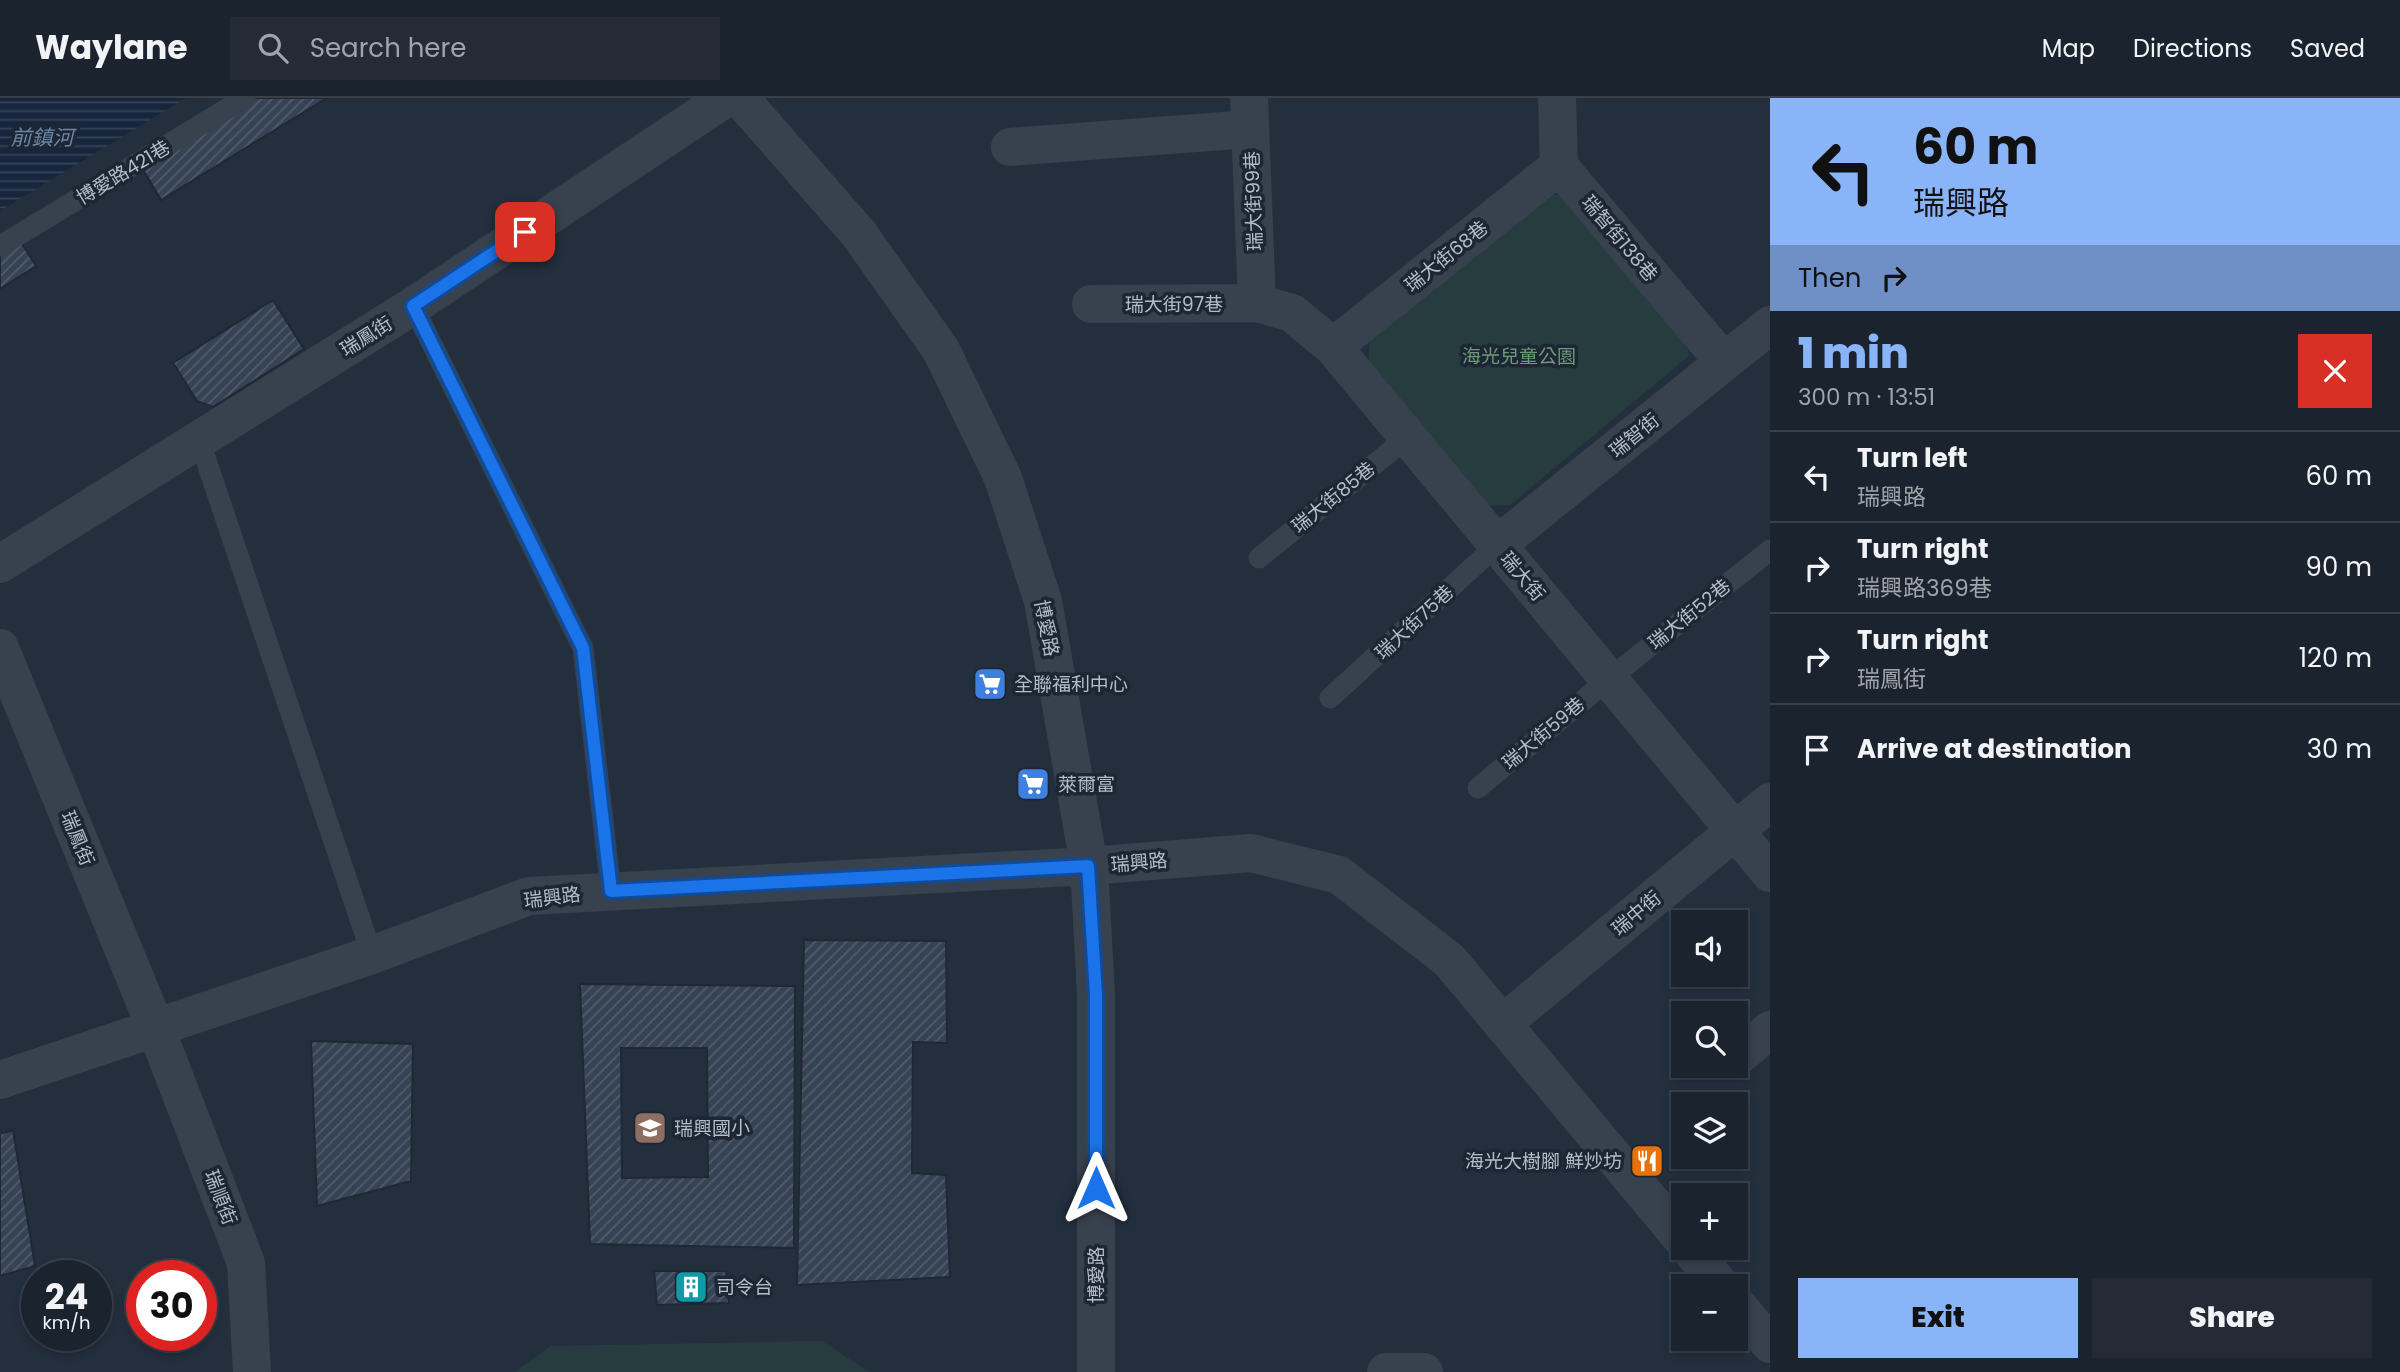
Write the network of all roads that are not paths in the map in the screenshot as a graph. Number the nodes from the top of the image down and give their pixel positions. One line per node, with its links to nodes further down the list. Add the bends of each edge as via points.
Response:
1 (245, 98): 8 (lane, 博愛路421巷)
2 (726, 98): 11 (street, 瑞鳳街)
3 (740, 98): 27 (street, 博愛路, via 859,234 941,350 1003,478 1043,601)
4 (1557, 98): 7 (street)
5 (1249, 114): 6 (street); 9 (street, 瑞大街99巷)
6 (1010, 147)
7 (1559, 166): 13 (street, 瑞大街68巷); 14 (street, 瑞智街138巷)
8 (0, 246)
9 (1257, 303): 10 (street, 瑞大街97巷); 13 (street, 瑞大街, via 1292,313)
10 (1091, 304)
11 (413, 306): 16 (street, 瑞鳳街); 29 (lane, via 583,648)
12 (1770, 325): 14 (street, 瑞智街)
13 (1333, 347): 15 (street, 瑞大街)
14 (1724, 362): 17 (street, 瑞智街)
15 (1408, 437): 17 (street, 瑞大街); 19 (lane, 瑞大街85巷)
16 (200, 442): 20 (street, 瑞鳳街); 30 (lane)
17 (1497, 545): 22 (street, 瑞大街); 23 (lane, 瑞大街75巷)
18 (1770, 550): 22 (lane, 瑞大街52巷)
19 (1259, 558)
20 (0, 564)
21 (0, 648): 32 (street, 瑞鳳街)
22 (1609, 679): 24 (lane, 瑞大街59巷); 26 (street, 瑞大街)
23 (1331, 698)
24 (1478, 788)
25 (1770, 802): 26 (street, 瑞中街)
26 (1735, 831): 28 (street, 瑞大街); 31 (street, 瑞中街)
27 (1088, 866): 29 (street, 瑞興路); 31 (street, 瑞興路, via 1251,853 1339,875 1449,960); 42 (street, 博愛路, via 1096,995)
28 (1770, 873)
29 (611, 891): 30 (street, 瑞興路, via 529,896)
30 (372, 955): 32 (street, 瑞興路)
31 (1502, 1024): 36 (street, 瑞興路)
32 (156, 1029): 35 (street, 瑞興路); 41 (street, 瑞順街, via 246,1263)
33 (1770, 1030): 34 (street)
34 (1748, 1048)
35 (0, 1080)
36 (1671, 1226)
37 (1699, 1260): 38 (street)
38 (1711, 1274)
39 (1748, 1318): 40 (street)
40 (1770, 1344)
41 (251, 1372)
42 (1096, 1372)
43 (1386, 1372): 44 (street)
44 (1424, 1372)

